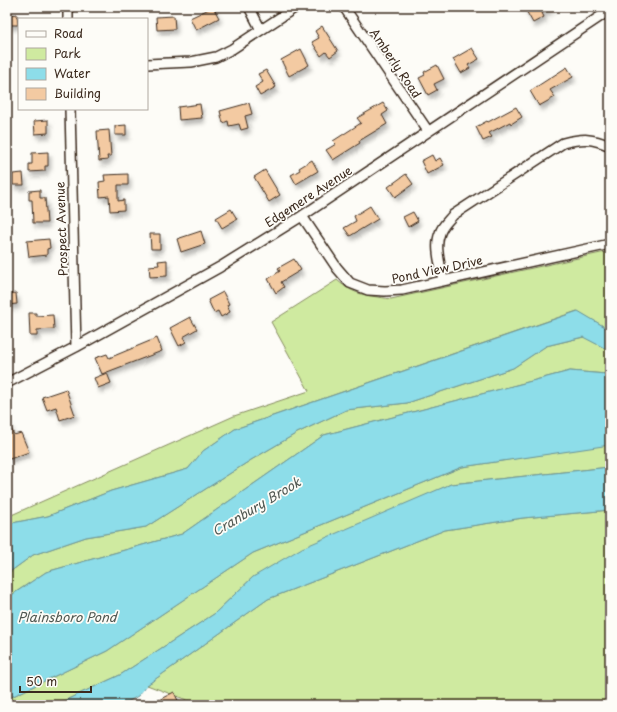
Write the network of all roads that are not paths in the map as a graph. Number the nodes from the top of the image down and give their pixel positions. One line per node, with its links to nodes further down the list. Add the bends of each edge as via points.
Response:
1 (68, 7): 6 (street)
2 (249, 7): 7 (street)
3 (296, 7): 7 (street)
4 (344, 7): 10 (street, Amberly Road)
5 (610, 10): 10 (street, Edgemere Avenue)
6 (68, 18)
7 (261, 30): 8 (street, via 216,57 191,62)
8 (148, 64)
9 (70, 110): 15 (street, Prospect Avenue)
10 (428, 132): 12 (street, Edgemere Avenue)
11 (610, 146): 14 (street, via 597,141 579,139 563,143 453,215 439,234 438,250)
12 (302, 216): 14 (street, Pond View Drive, via 350,283 368,290 385,291); 15 (street, Edgemere Avenue, via 214,270)
13 (610, 244): 14 (street, Pond View Drive)
14 (443, 281)
15 (76, 347): 16 (street, Edgemere Avenue)
16 (7, 383)

